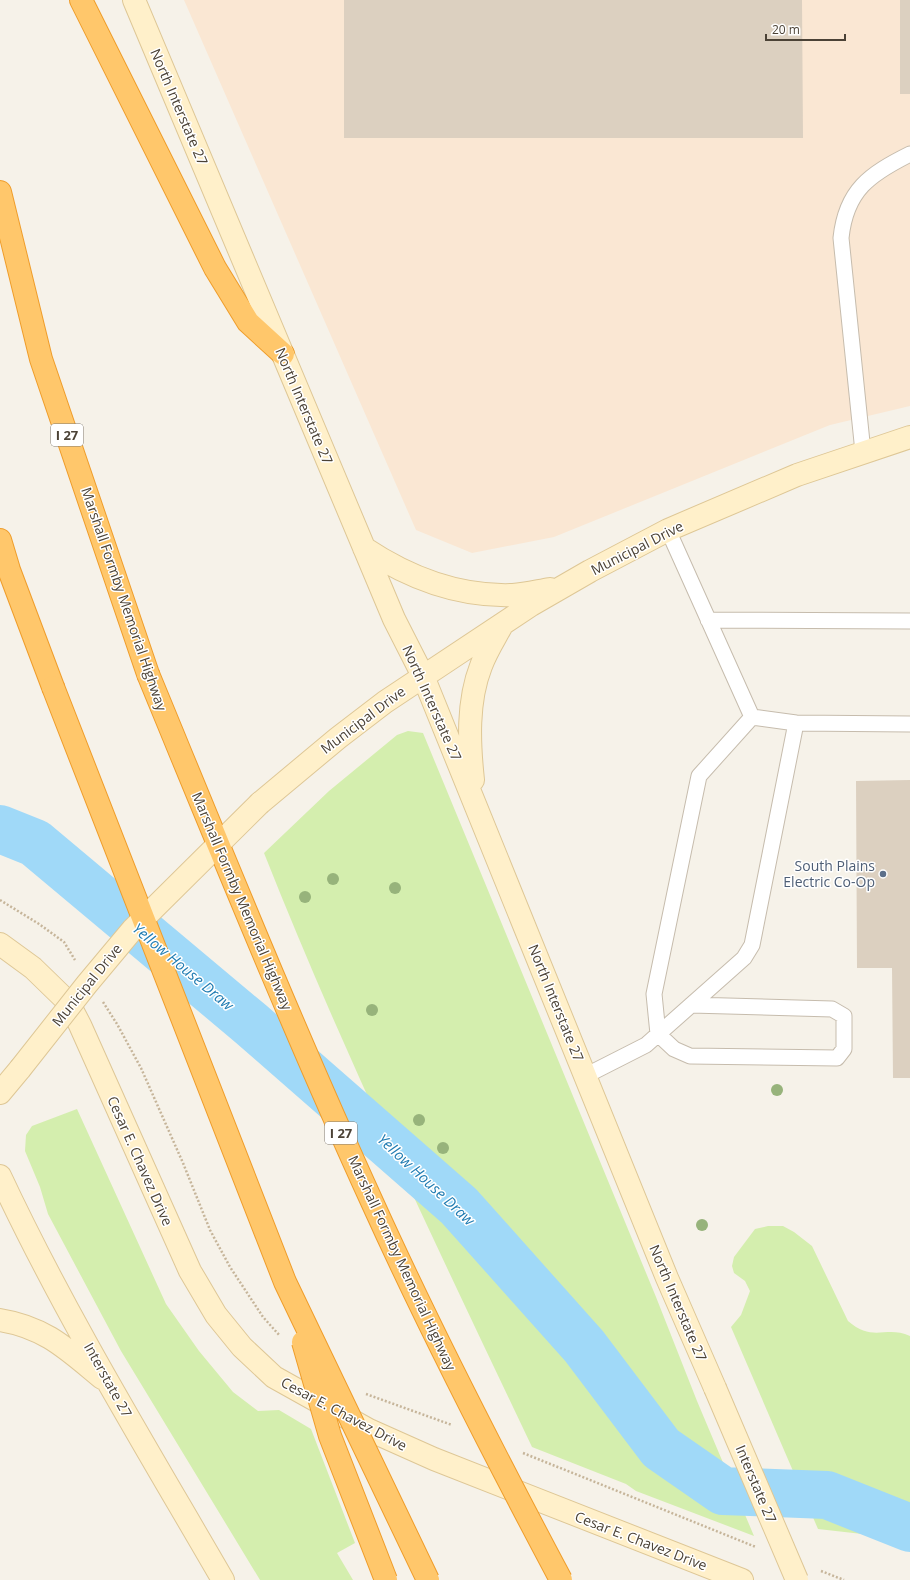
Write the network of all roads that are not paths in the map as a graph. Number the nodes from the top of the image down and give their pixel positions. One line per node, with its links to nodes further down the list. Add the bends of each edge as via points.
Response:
1 (80, 0): 5 (highway, via 215,268 248,322)
2 (134, 0): 5 (main road, North Interstate 27)
3 (910, 154): 7 (lane, via 870,176 847,207 842,224 841,238)
4 (0, 192): 33 (highway, Marshall Formby Memorial Highway / I 27, bridge, via 41,359 148,674 307,1056 374,1206 455,1376)
5 (283, 354): 10 (main road, North Interstate 27)
6 (910, 437): 7 (main road, Municipal Drive)
7 (863, 452): 8 (main road, Municipal Drive, via 797,475)
8 (668, 530): 11 (main road, Municipal Drive); 12 (lane)
9 (0, 540): 26 (highway, bridge, via 53,687)
10 (364, 548): 11 (main road, via 388,564 438,585 464,592 515,595); 15 (main road, North Interstate 27, via 394,619)
11 (565, 586): 14 (main road, Municipal Drive)
12 (708, 620): 13 (lane); 16 (lane)
13 (910, 621)
14 (503, 624): 15 (main road, Municipal Drive); 19 (main road, via 481,666 474,692 470,753)
15 (423, 676): 19 (main road, North Interstate 27); 24 (main road, Municipal Drive, bridge, via 338,738 260,803 133,929)
16 (752, 717): 17 (lane); 22 (lane, via 699,776 654,994)
17 (796, 723): 18 (lane); 21 (lane, via 752,945 744,958)
18 (910, 724)
19 (475, 803): 23 (main road, North Interstate 27)
20 (0, 944): 34 (main road, Cesar E. Chavez Drive, via 34,968 68,1002 190,1271 216,1315 242,1347 274,1377 369,1430 434,1459)
21 (691, 1005): 22 (lane); 22 (lane, via 832,1009 844,1016 844,1049 837,1058 690,1056 674,1050)
22 (658, 1034): 23 (lane, via 646,1045)
23 (585, 1076): 29 (main road, North Interstate 27)
24 (0, 1093)
25 (0, 1176): 28 (main road, Interstate 27, via 24,1228)
26 (285, 1282): 31 (highway, bridge, via 330,1436); 32 (highway, bridge)
27 (0, 1320): 28 (main road, via 18,1323 59,1342)
28 (110, 1385): 30 (main road, Interstate 27)
29 (715, 1388): 35 (main road, Interstate 27, bridge)
30 (223, 1580)
31 (386, 1580)
32 (428, 1580)
33 (561, 1580)
34 (742, 1580)
35 (797, 1580)

